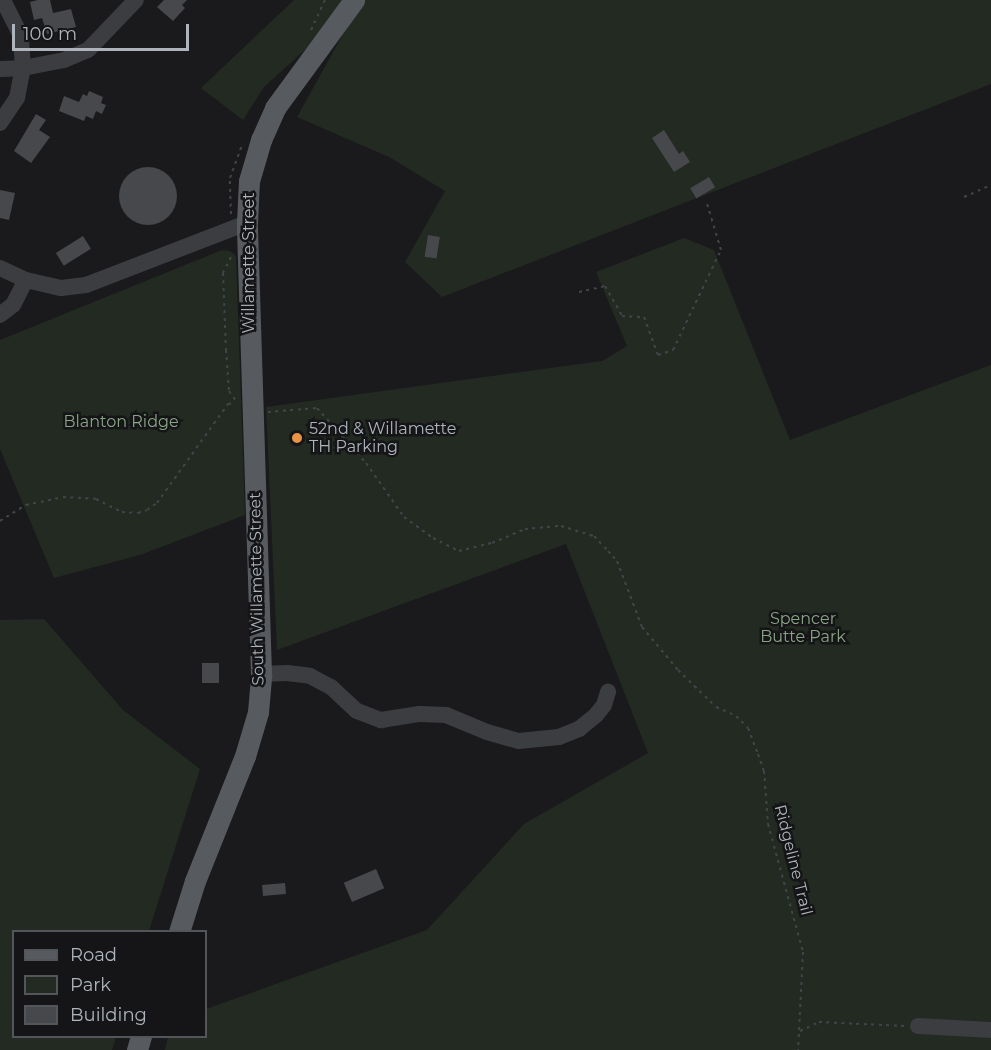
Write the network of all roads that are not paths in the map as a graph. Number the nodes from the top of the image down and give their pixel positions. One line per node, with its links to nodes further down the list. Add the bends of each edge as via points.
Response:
1 (3, 0): 4 (street, via 21,36)
2 (136, 0): 4 (street, via 88,50 64,60)
3 (354, 0): 7 (main road, Willamette Street, via 270,116 249,181)
4 (23, 68): 5 (street); 6 (street, via 17,98)
5 (0, 69)
6 (0, 123)
7 (247, 223): 9 (street, via 86,285 61,288); 11 (main road, Willamette Street)
8 (0, 268): 9 (street)
9 (26, 280): 10 (street, via 13,305)
10 (0, 315)
11 (253, 407): 12 (main road, South Willamette Street)
12 (261, 674): 13 (street, via 310,676 332,687 357,711 381,720 446,715 519,741 559,737 579,729 600,710); 14 (main road, South Willamette Street, via 258,712 245,756)
13 (608, 692)
14 (180, 930)
15 (918, 1026): 16 (street)
16 (991, 1030)

